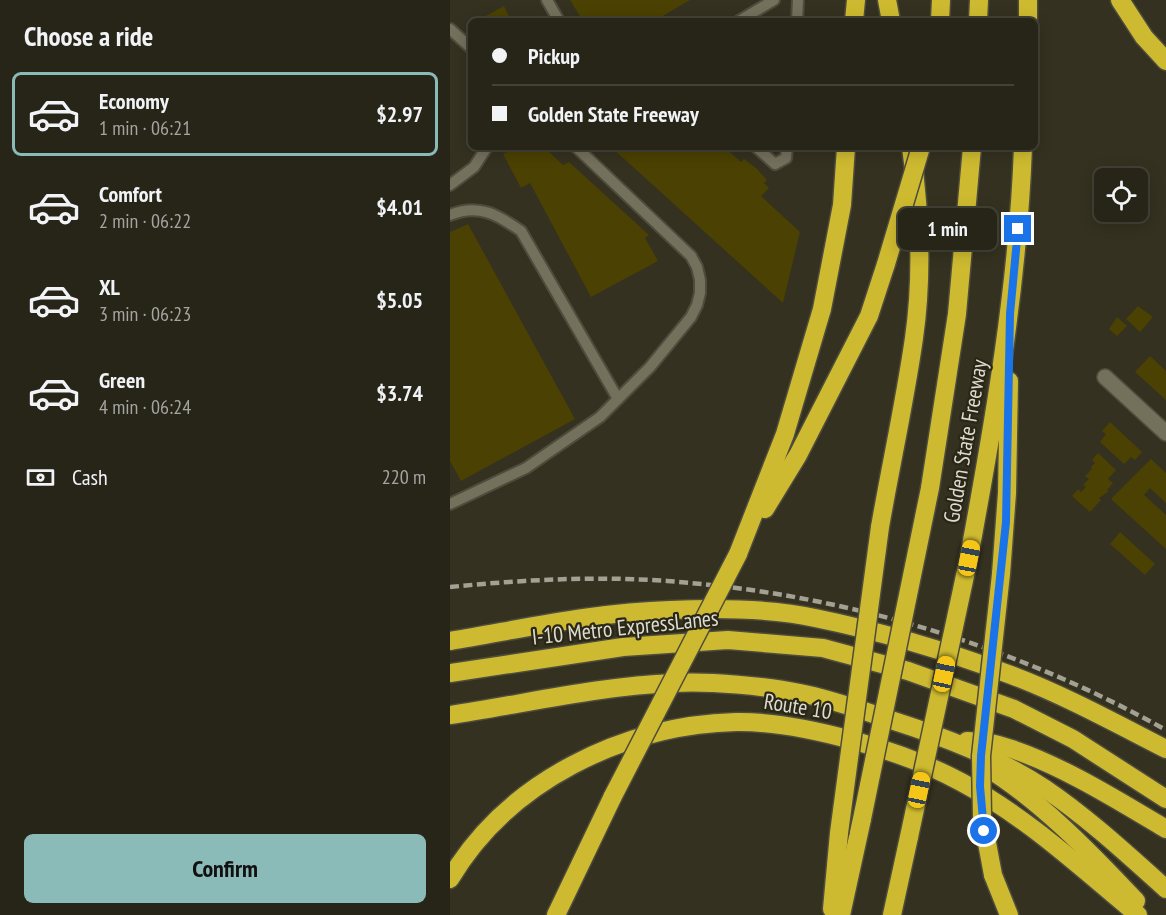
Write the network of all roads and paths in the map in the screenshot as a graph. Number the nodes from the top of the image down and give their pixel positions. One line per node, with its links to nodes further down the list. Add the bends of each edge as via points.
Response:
1 (547, 0): 10 (lane)
2 (774, 0): 11 (lane)
3 (798, 0): 12 (lane)
4 (856, 0): 13 (highway)
5 (887, 0): 14 (highway)
6 (941, 0): 15 (highway)
7 (978, 0): 16 (highway)
8 (1028, 0): 17 (highway)
9 (1120, 0): 20 (highway, via 1144,37)
10 (557, 18)
11 (744, 18)
12 (796, 18)
13 (854, 18)
14 (890, 18)
15 (940, 18)
16 (978, 18)
17 (1028, 18)
18 (450, 28): 19 (lane)
19 (468, 45)
20 (1166, 61)
21 (485, 150): 30 (lane, via 466,174)
22 (579, 150): 34 (lane, via 687,251 700,280 699,299 691,317)
23 (759, 150): 24 (lane, via 775,164 786,158)
24 (787, 150)
25 (846, 150): 37 (highway, via 842,205 822,309 785,434)
26 (911, 150): 51 (highway, bridge, via 920,254 914,336 880,527 838,833)
27 (920, 150): 37 (highway, bridge, via 869,316 798,455)
28 (972, 150): 52 (highway, Golden State Freeway, bridge, via 957,314 930,488)
29 (1023, 150): 32 (highway, Golden State Freeway)
30 (450, 185)
31 (450, 215): 34 (lane, via 473,210 496,214 521,231)
32 (1010, 314): 53 (highway, Golden State Freeway, bridge, via 969,558); 54 (highway, bridge, via 1007,493 980,766 982,816 993,874)
33 (1105, 377): 35 (street)
34 (618, 399): 36 (lane, via 600,417 526,468)
35 (1166, 433)
36 (450, 504)
37 (738, 554): 47 (highway, bridge)
38 (450, 641): 43 (highway, I-10 Metro ExpressLanes, via 590,618 668,610 743,610 813,617 932,648 1012,676)
39 (450, 673): 44 (highway, I-10 Metro ExpressLanes, via 623,647 728,640 823,648 908,671 1014,709 1073,739)
40 (450, 715): 41 (highway, via 635,685 677,683 799,693)
41 (904, 724): 42 (highway); 56 (highway, via 996,773 1089,853)
42 (945, 739): 45 (highway, via 998,744 1042,762); 48 (highway, via 991,758 1045,789)
43 (1166, 750)
44 (1166, 800)
45 (1166, 829)
46 (450, 879): 55 (highway, Route 10, via 498,819 566,768 617,745 663,731 738,722 833,735 903,757 960,782 1020,818)
47 (570, 884): 49 (highway); 50 (highway)
48 (1166, 889)
49 (549, 915)
50 (556, 915)
51 (832, 915)
52 (841, 915)
53 (892, 915)
54 (1009, 915)
55 (1138, 915)
56 (1150, 915)

